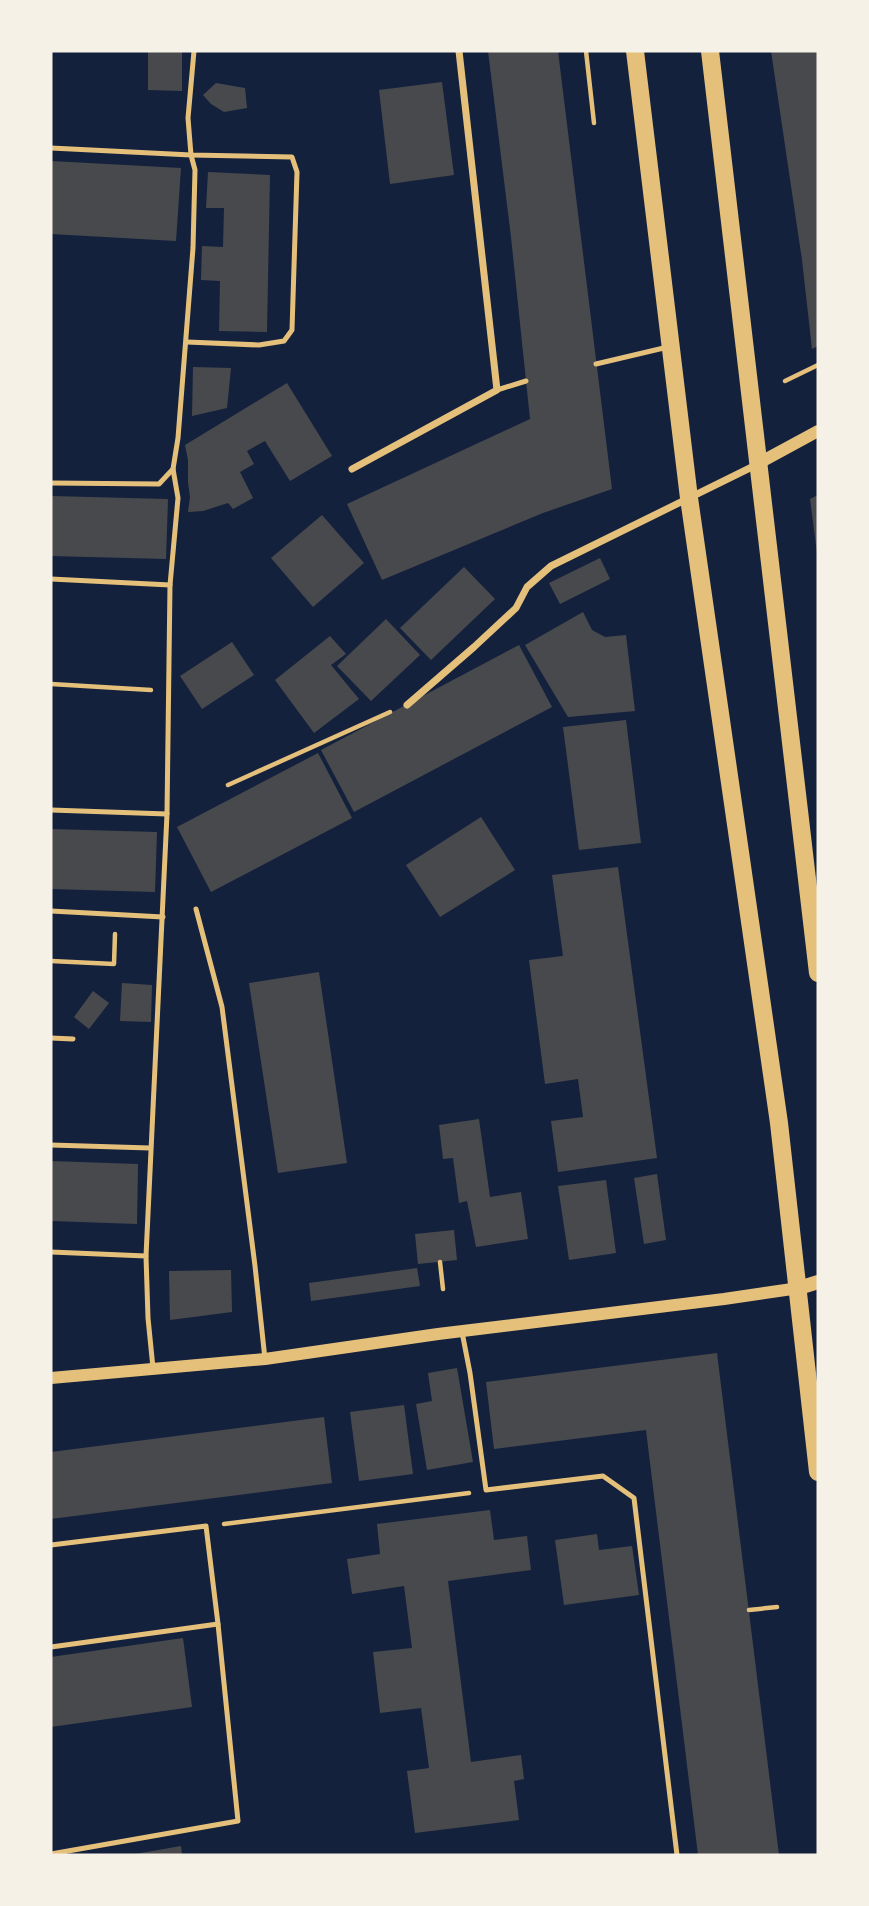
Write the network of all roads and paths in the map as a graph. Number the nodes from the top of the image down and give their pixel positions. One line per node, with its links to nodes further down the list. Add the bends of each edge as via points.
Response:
1 (194, 51): 8 (lane, via 188,118)
2 (458, 51): 15 (street)
3 (586, 51): 6 (path)
4 (635, 51): 10 (main road)
5 (710, 51): 17 (main road)
6 (594, 123)
7 (51, 148): 8 (lane)
8 (191, 155): 9 (lane, via 195,170); 9 (lane, via 292,158 298,172 292,330 284,341 259,345)
9 (187, 342): 18 (lane)
10 (671, 346): 11 (lane); 21 (main road)
11 (596, 365)
12 (818, 365): 14 (path)
13 (526, 381): 15 (lane)
14 (785, 381)
15 (497, 390): 19 (street)
16 (818, 431): 17 (street)
17 (760, 463): 21 (street); 30 (main road)
18 (173, 469): 20 (lane, via 159,484); 23 (lane, via 178,498)
19 (352, 469)
20 (51, 483)
21 (689, 498): 26 (street, via 551,566 527,587 516,608); 45 (main road)
22 (51, 579): 23 (lane)
23 (170, 584): 25 (lane)
24 (51, 684): 25 (path)
25 (169, 691): 29 (lane)
26 (407, 705): 27 (path)
27 (228, 785)
28 (51, 810): 29 (lane)
29 (167, 814): 33 (lane)
30 (813, 875): 36 (main road)
31 (196, 909): 48 (lane, via 222,1007)
32 (51, 911): 33 (lane)
33 (163, 917): 40 (lane)
34 (115, 934): 35 (path, via 114,964)
35 (51, 961)
36 (818, 973)
37 (51, 1038): 38 (lane)
38 (73, 1039)
39 (51, 1145): 40 (lane)
40 (150, 1148): 42 (lane)
41 (51, 1252): 42 (lane)
42 (146, 1256): 49 (lane)
43 (440, 1262): 46 (path)
44 (818, 1282): 45 (main road)
45 (799, 1288): 47 (street); 51 (main road)
46 (443, 1289)
47 (462, 1331): 48 (street); 52 (lane)
48 (265, 1359): 49 (street)
49 (153, 1369): 50 (street)
50 (51, 1378)
51 (818, 1472)
52 (486, 1490): 53 (path); 60 (lane, via 603,1475 634,1498)
53 (206, 1526): 54 (lane); 57 (lane)
54 (51, 1545)
55 (777, 1607): 56 (path)
56 (749, 1610)
57 (218, 1624): 58 (lane); 59 (lane, via 238,1821)
58 (51, 1647)
59 (51, 1854)
60 (677, 1855)

